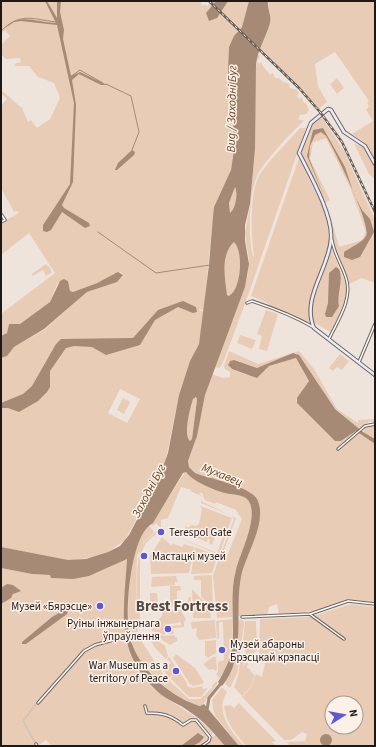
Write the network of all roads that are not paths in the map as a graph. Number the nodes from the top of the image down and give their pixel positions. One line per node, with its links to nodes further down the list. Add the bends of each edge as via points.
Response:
1 (375, 164): 4 (main road, via 365,146 344,132 331,110 328,109 311,123 299,153 324,205)
2 (1, 214): 3 (street, via 5,220)
3 (1, 222)
4 (331, 238): 5 (main road); 6 (street)
5 (329, 249): 6 (street); 9 (main road, via 309,307 310,318)
6 (333, 250): 10 (street, via 349,288 347,301)
7 (247, 303): 9 (street, via 252,301 299,319)
8 (375, 324): 11 (street)
9 (316, 329): 10 (main road)
10 (329, 339): 11 (main road)
11 (359, 362): 12 (main road)
12 (375, 375)
13 (375, 424): 14 (street, via 369,424)
14 (338, 449)
15 (375, 604): 17 (street, via 348,601 310,614)
16 (312, 616): 19 (street)
17 (242, 617)
18 (120, 638): 20 (street, via 84,651)
19 (344, 639)
20 (38, 702)
21 (146, 706): 22 (street, via 147,713 163,713 183,724 196,720 210,737)
22 (202, 746)

